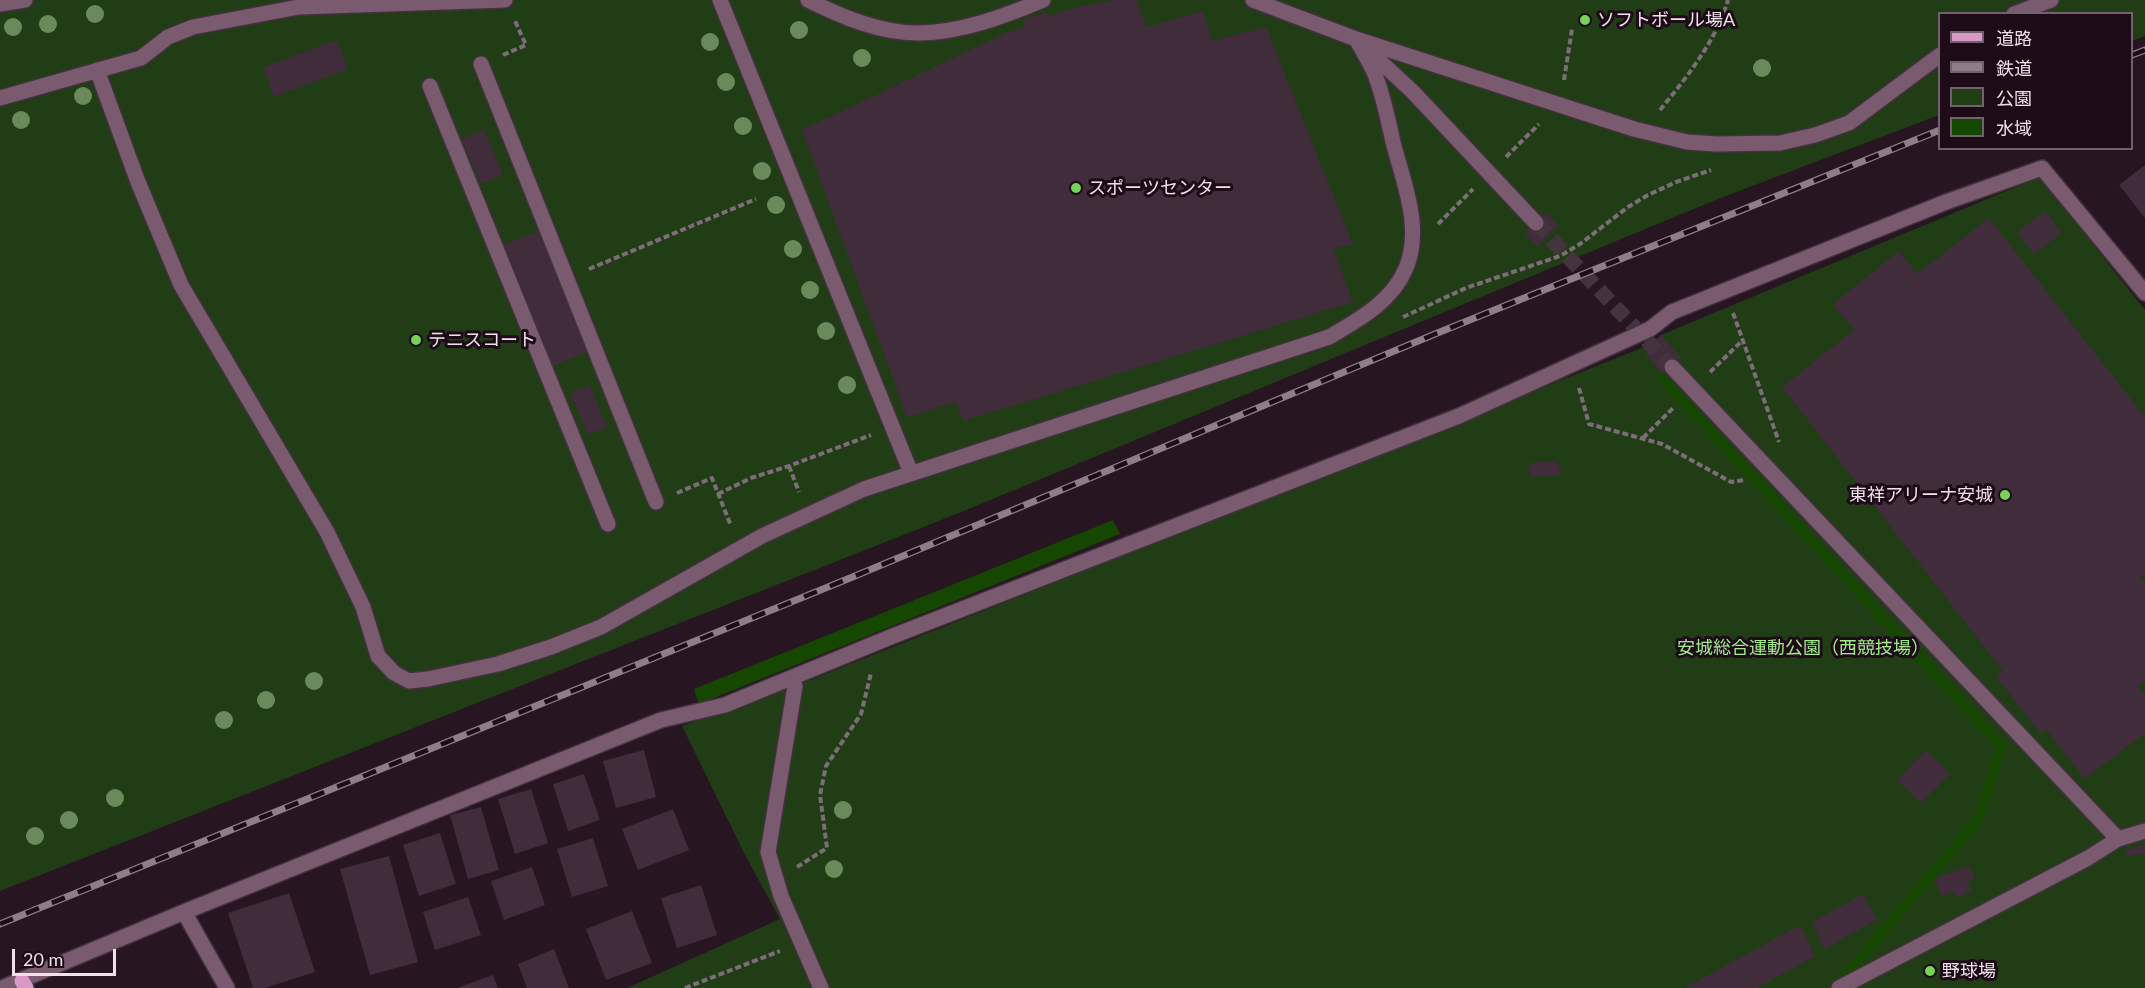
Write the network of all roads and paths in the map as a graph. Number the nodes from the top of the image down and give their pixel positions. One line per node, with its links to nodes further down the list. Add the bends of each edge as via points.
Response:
1 (25, 0): 9 (street)
2 (505, 0): 15 (street, via 299,7 193,27 168,37 141,58)
3 (720, 0): 35 (street)
4 (808, 0): 5 (street, via 857,22 918,33 986,21)
5 (1043, 0)
6 (1253, 0): 12 (street)
7 (1728, 0): 19 (path, via 1701,57)
8 (2051, 0): 10 (street)
9 (0, 4)
10 (2019, 12)
11 (1572, 29): 18 (path)
12 (1356, 39): 18 (street); 24 (street, via 1413,92); 25 (street, via 1384,103 1411,211 1413,239)
13 (1938, 56): 19 (street, via 1849,123 1815,135 1780,143 1716,144 1687,142)
14 (481, 64): 26 (street)
15 (98, 70): 17 (street); 43 (street, via 138,182 181,285 327,532 363,607 378,656 393,673 409,681 428,679 498,664 550,647 601,627)
16 (430, 86): 42 (street)
17 (0, 98)
18 (1559, 105): 19 (street); 20 (path)
19 (1642, 131)
20 (1502, 162)
21 (1720, 167): 29 (path, via 1648,195 1560,256 1466,288)
22 (1478, 184): 25 (path)
23 (756, 199): 26 (path)
24 (1536, 223)
25 (1409, 252): 38 (street, via 1406,268 1391,290 1368,314 1329,337)
26 (567, 279): 41 (street)
27 (2145, 293): 49 (street, via 2042,168 1946,202 1672,312 1650,329 1459,416 725,705 661,720)
28 (1731, 307): 30 (path)
29 (1396, 321)
30 (1743, 340): 32 (path); 37 (path, via 1779,443)
31 (1672, 367): 37 (street)
32 (1709, 372)
33 (1578, 384): 36 (path, via 1589,424)
34 (1675, 406): 36 (path)
35 (893, 428): 38 (street); 40 (path, via 751,478)
36 (1643, 438): 37 (path, via 1662,444 1731,482 1742,482)
37 (1763, 463): 47 (street)
38 (911, 473): 43 (street, via 864,489)
39 (712, 478): 40 (path)
40 (718, 494): 43 (path)
41 (656, 502)
42 (608, 524)
43 (740, 549)
44 (873, 665): 48 (path, via 861,714 826,766 820,795 827,848)
45 (795, 686): 50 (street, via 768,852 781,896)
46 (2145, 831): 47 (street)
47 (2118, 839): 58 (street)
48 (796, 867)
49 (184, 912): 51 (street); 54 (street)
50 (802, 943): 52 (path); 57 (street)
51 (24, 984): 53 (street)
52 (695, 984): 55 (path); 56 (path)
53 (2, 988)
54 (227, 988)
55 (685, 988)
56 (703, 988)
57 (821, 988)
58 (1839, 988)

